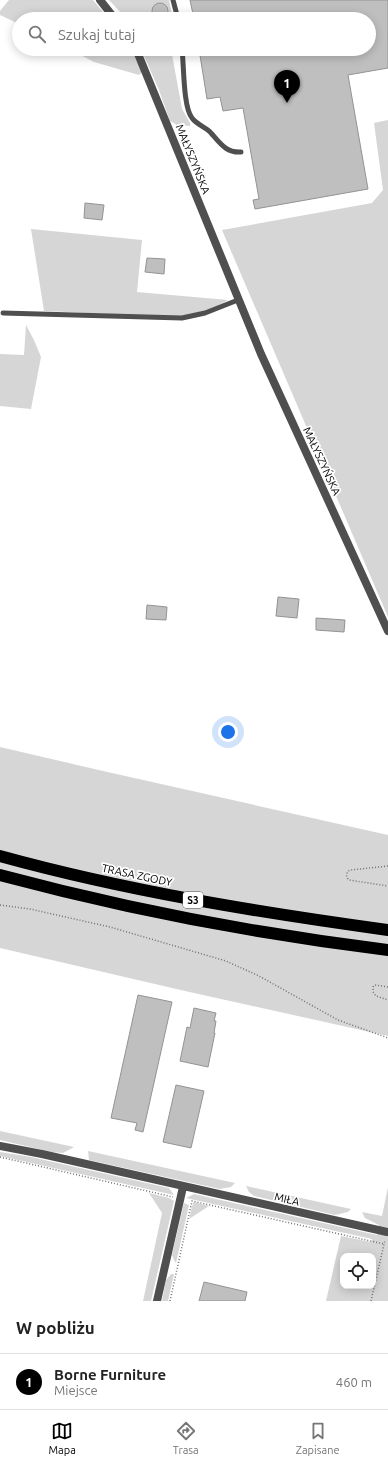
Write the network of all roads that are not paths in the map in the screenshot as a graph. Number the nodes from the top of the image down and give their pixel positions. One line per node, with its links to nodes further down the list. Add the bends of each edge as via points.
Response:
1 (100, 0): 3 (street)
2 (173, 0): 4 (lane)
3 (110, 12)
4 (176, 12)
5 (139, 56): 8 (street, MAŁYSZYŃSKA)
6 (183, 56): 7 (lane, via 190,116 211,132 224,147)
7 (241, 152)
8 (238, 300): 9 (lane, via 205,313 182,318); 10 (street, MAŁYSZYŃSKA)
9 (3, 313)
10 (388, 631)
11 (0, 856): 13 (highway, TRASA ZGODY / S3, via 188,899)
12 (0, 875): 14 (highway, S3, via 184,917 278,935)
13 (388, 930)
14 (388, 950)
15 (0, 1146): 16 (street, MIŁA)
16 (183, 1187): 17 (street, MIŁA); 18 (street)
17 (387, 1232)
18 (157, 1301)

